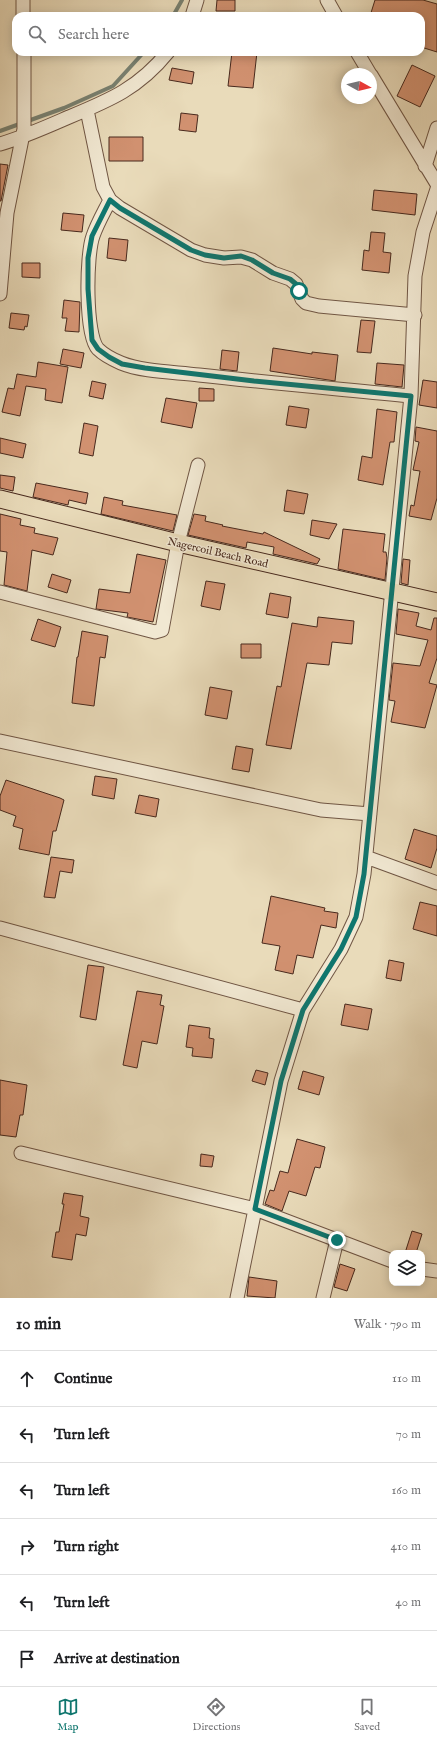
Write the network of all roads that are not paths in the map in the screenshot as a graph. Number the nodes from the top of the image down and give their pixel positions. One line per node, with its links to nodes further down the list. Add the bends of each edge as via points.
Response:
1 (23, 0): 4 (street)
2 (197, 0): 5 (street)
3 (327, 0): 6 (street)
4 (24, 12)
5 (193, 12)
6 (334, 12)
7 (24, 56): 13 (street)
8 (165, 56): 12 (street, via 136,84 116,97)
9 (360, 56): 10 (street)
10 (367, 68)
11 (377, 84): 16 (street)
12 (87, 110): 13 (street); 19 (street, via 103,187)
13 (24, 128): 15 (street); 20 (street, via 7,213)
14 (437, 128): 16 (street)
15 (0, 144)
16 (425, 166): 17 (street)
17 (437, 184)
18 (437, 189): 21 (street, via 419,250 415,276)
19 (110, 200): 21 (street, via 191,250 224,258 241,256 290,279 296,284 306,303); 22 (street, via 92,236 88,258 92,340 98,349 109,357 122,364 145,368)
20 (0, 294)
21 (415, 315): 22 (street)
22 (411, 396): 26 (street)
23 (198, 465): 25 (street)
24 (0, 500): 25 (main road, Nagercoil Beach Road)
25 (178, 543): 26 (main road, Nagercoil Beach Road); 27 (street, via 163,626 159,631)
26 (392, 591): 28 (main road, Nagercoil Beach Road); 30 (street)
27 (0, 592)
28 (437, 602)
29 (0, 742): 30 (street, via 321,810)
30 (370, 814): 31 (street)
31 (366, 857): 32 (street); 34 (street, via 356,917 341,949)
32 (437, 883)
33 (0, 928): 34 (street)
34 (303, 1010): 36 (street, via 281,1081)
35 (21, 1153): 36 (street)
36 (255, 1209): 37 (street); 41 (street)
37 (337, 1240): 38 (street); 42 (street)
38 (389, 1260)
39 (425, 1269): 40 (street)
40 (437, 1271)
41 (238, 1298)
42 (323, 1298)

